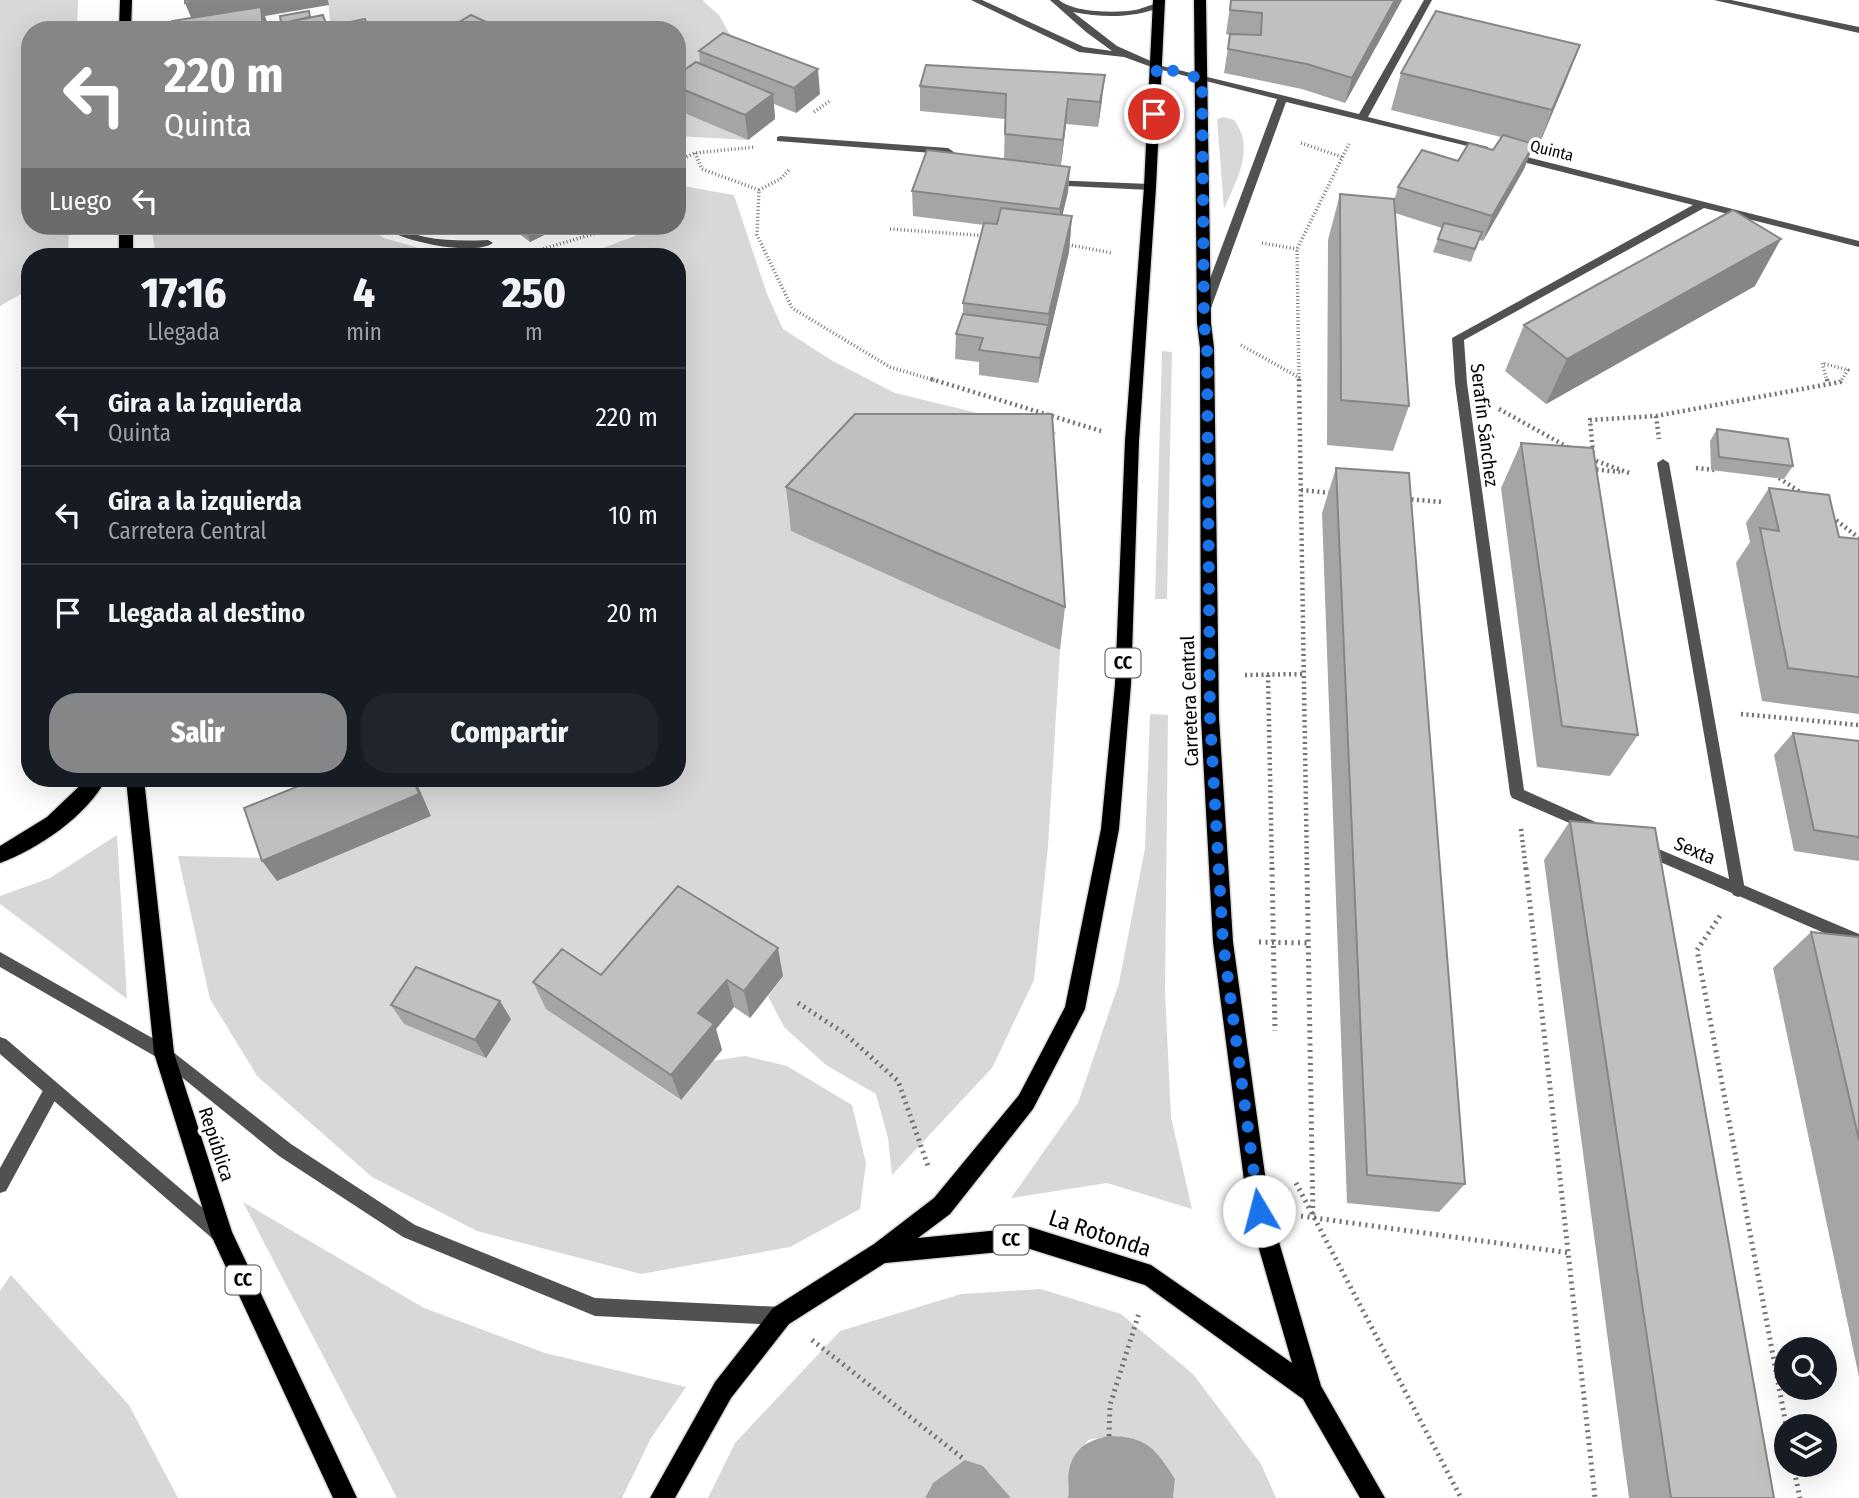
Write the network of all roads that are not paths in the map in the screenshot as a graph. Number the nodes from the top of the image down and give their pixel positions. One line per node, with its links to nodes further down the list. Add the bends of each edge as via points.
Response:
1 (125, 0): 8 (main road)
2 (975, 0): 10 (street, via 1082,50)
3 (1200, 0): 12 (main road, Carretera Central / CC)
4 (1428, 0): 14 (street)
5 (1718, 0): 9 (street)
6 (1159, 2): 7 (street, via 1139,13 1114,16); 11 (main road, CC)
7 (1058, 4): 10 (street)
8 (125, 21)
9 (1859, 30)
10 (1124, 55): 11 (street, Quinta)
11 (1157, 66): 12 (street, Quinta); 18 (main road, CC)
12 (1202, 79): 13 (street, Quinta); 23 (main road, Carretera Central / CC)
13 (1283, 97): 14 (street, Quinta); 23 (street)
14 (1362, 118): 19 (street, Quinta)
15 (780, 139): 16 (street, via 948,151)
16 (979, 170)
17 (1043, 183): 18 (street)
18 (1150, 187): 37 (main road, CC, via 1132,441 1123,684 1110,829 1075,1009 1026,1102 942,1206)
19 (1703, 204): 22 (street, Quinta); 27 (street, Serafín Sánchez, via 1458,338)
20 (407, 235): 21 (street, via 457,245)
21 (488, 243)
22 (1859, 244)
23 (1205, 316): 39 (main road, Carretera Central / CC, via 1209,675 1223,942 1259,1211)
24 (1663, 463): 29 (street)
25 (91, 787): 28 (main road, via 29,841)
26 (136, 787): 33 (main road, República / CC)
27 (1517, 794): 29 (street, Sexta)
28 (0, 855)
29 (1738, 890): 30 (street, Sexta)
30 (1859, 941)
31 (0, 959): 33 (street)
32 (0, 1044): 34 (street)
33 (164, 1053): 36 (main road, República / CC); 38 (street, via 285,1150 409,1231 595,1307)
34 (52, 1090): 35 (street); 36 (street)
35 (0, 1185)
36 (222, 1235): 40 (main road, República / CC)
37 (882, 1252): 38 (main road, La Rotonda / CC); 39 (main road, La Rotonda / CC, via 1030,1238 1151,1276)
38 (781, 1316): 41 (main road, La Rotonda / CC, via 723,1390)
39 (1311, 1391): 42 (main road, La Rotonda / CC)
40 (345, 1498)
41 (662, 1498)
42 (1373, 1498)

